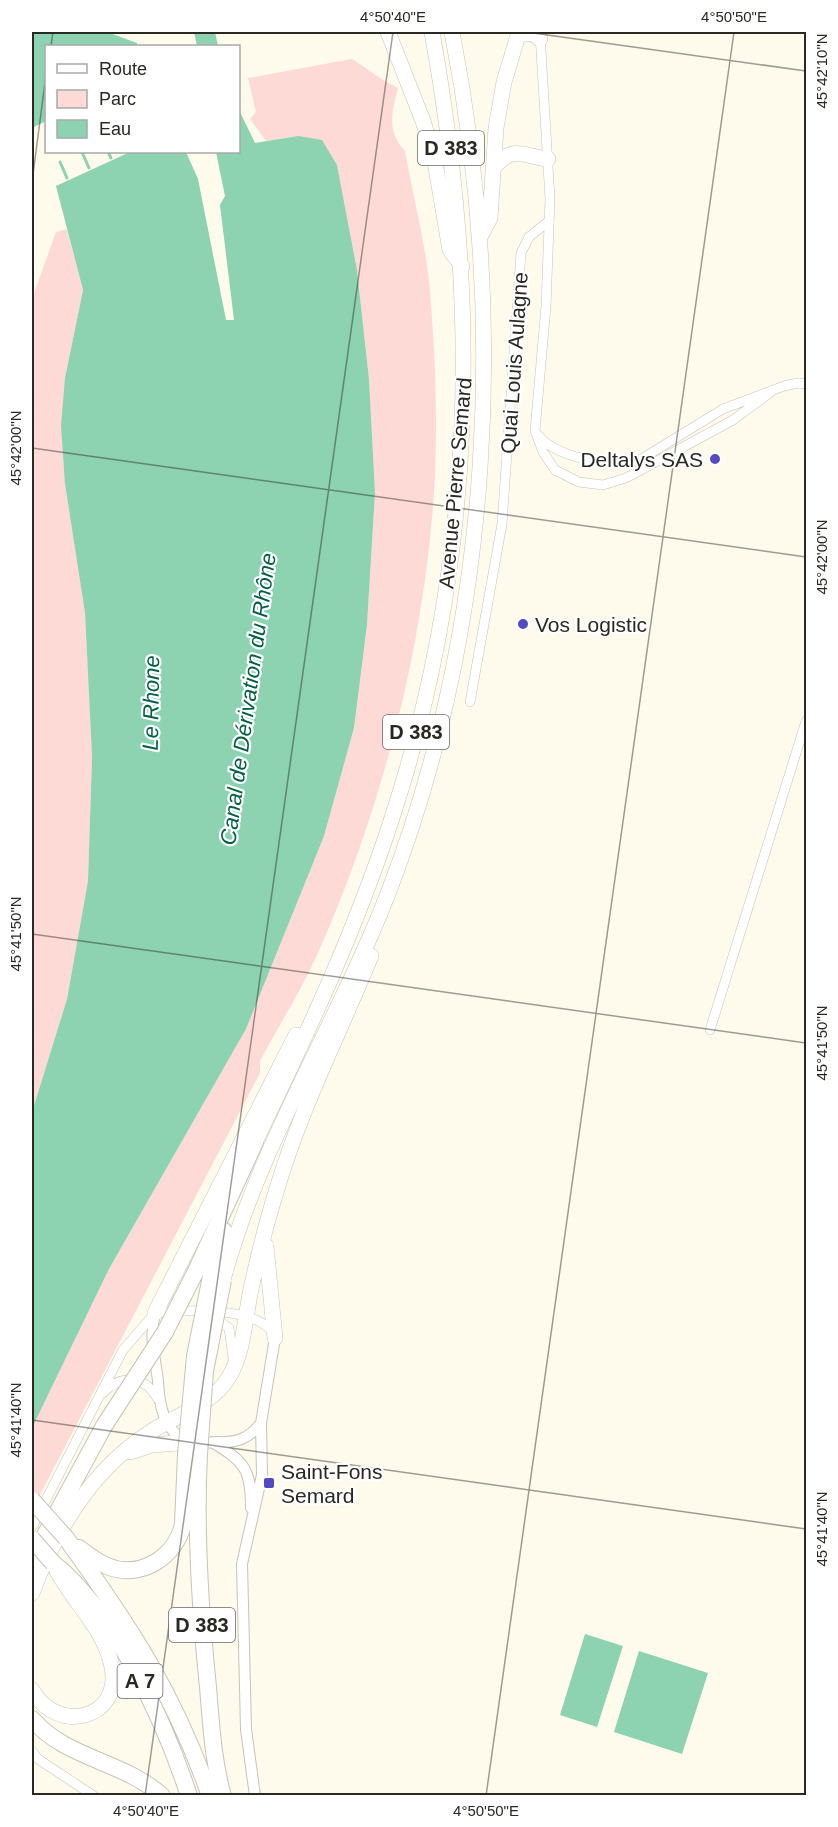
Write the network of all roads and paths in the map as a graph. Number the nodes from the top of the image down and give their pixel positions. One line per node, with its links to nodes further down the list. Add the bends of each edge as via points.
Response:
1 (388, 32): 10 (highway, via 435,162 450,250)
2 (432, 32): 10 (highway, Avenue Pierre Semard / D 383, via 450,138)
3 (452, 32): 9 (highway, Avenue Pierre Semard / D 383, via 472,150)
4 (518, 33): 5 (highway); 7 (highway, via 504,82)
5 (540, 35): 6 (street)
6 (548, 159): 7 (highway, via 524,152 509,153); 8 (street)
7 (493, 168): 9 (highway, via 490,218)
8 (549, 220): 13 (street); 14 (street, Quai Louis Aulagne, via 529,237 521,253 502,524)
9 (480, 237): 16 (highway, Avenue Pierre Semard / D 383, via 483,396 473,541 454,662 433,751)
10 (462, 266): 17 (highway, Avenue Pierre Semard / D 383, via 463,430 454,542 441,622 393,817)
11 (807, 384): 12 (street, via 798,382)
12 (771, 392): 13 (street, via 723,409 638,461 624,465 610,465 558,450); 13 (street, via 733,420 626,478 603,485 579,482 555,470)
13 (535, 431)
14 (470, 702)
15 (807, 721): 18 (street)
16 (388, 892): 20 (highway, via 378,939 297,1127); 21 (highway, D 383, via 262,1164 237,1230)
17 (340, 957): 19 (highway, D 383); 23 (highway, via 242,1137)
18 (710, 1030)
19 (255, 1142): 21 (highway)
20 (265, 1231): 24 (highway); 25 (highway)
21 (210, 1276): 32 (highway, D 383, bridge, via 207,1361); 39 (highway, D 383, bridge, via 165,1332 104,1426)
22 (202, 1312): 23 (street); 24 (street); 26 (street, via 229,1328)
23 (155, 1313): 27 (street, via 151,1337); 28 (street, via 128,1341)
24 (246, 1317): 25 (street, via 263,1323); 26 (highway)
25 (275, 1338): 30 (street)
26 (234, 1367): 29 (highway, via 218,1392)
27 (157, 1398): 28 (street, via 144,1383 130,1378 111,1385); 29 (street)
28 (98, 1399): 36 (street)
29 (167, 1423): 32 (street); 33 (highway)
30 (261, 1423): 31 (street, via 245,1438); 35 (street, via 262,1475)
31 (212, 1442): 32 (street); 35 (street, via 247,1469)
32 (192, 1450): 33 (highway, via 152,1445); 37 (highway, via 183,1524 175,1545 163,1558 141,1569 115,1569 98,1562); 49 (highway, D 383, via 210,1712)
33 (122, 1455): 41 (highway, via 79,1500)
34 (32, 1500): 37 (highway, A 7, bridge)
35 (251, 1518): 50 (street, via 243,1548 241,1591 246,1730)
36 (32, 1527)
37 (66, 1538): 48 (highway, A 7, via 124,1617 149,1659 185,1730)
38 (32, 1539): 40 (highway, A 7, bridge)
39 (32, 1559)
40 (53, 1563): 42 (highway, via 105,1646 113,1683 101,1705 72,1717 48,1711); 47 (highway, A 7, via 71,1576 125,1654 157,1715)
41 (32, 1593)
42 (32, 1690)
43 (32, 1719): 46 (highway, via 61,1743 130,1773)
44 (32, 1751): 45 (street)
45 (94, 1796)
46 (162, 1796)
47 (189, 1796)
48 (210, 1796)
49 (223, 1796)
50 (255, 1796)

